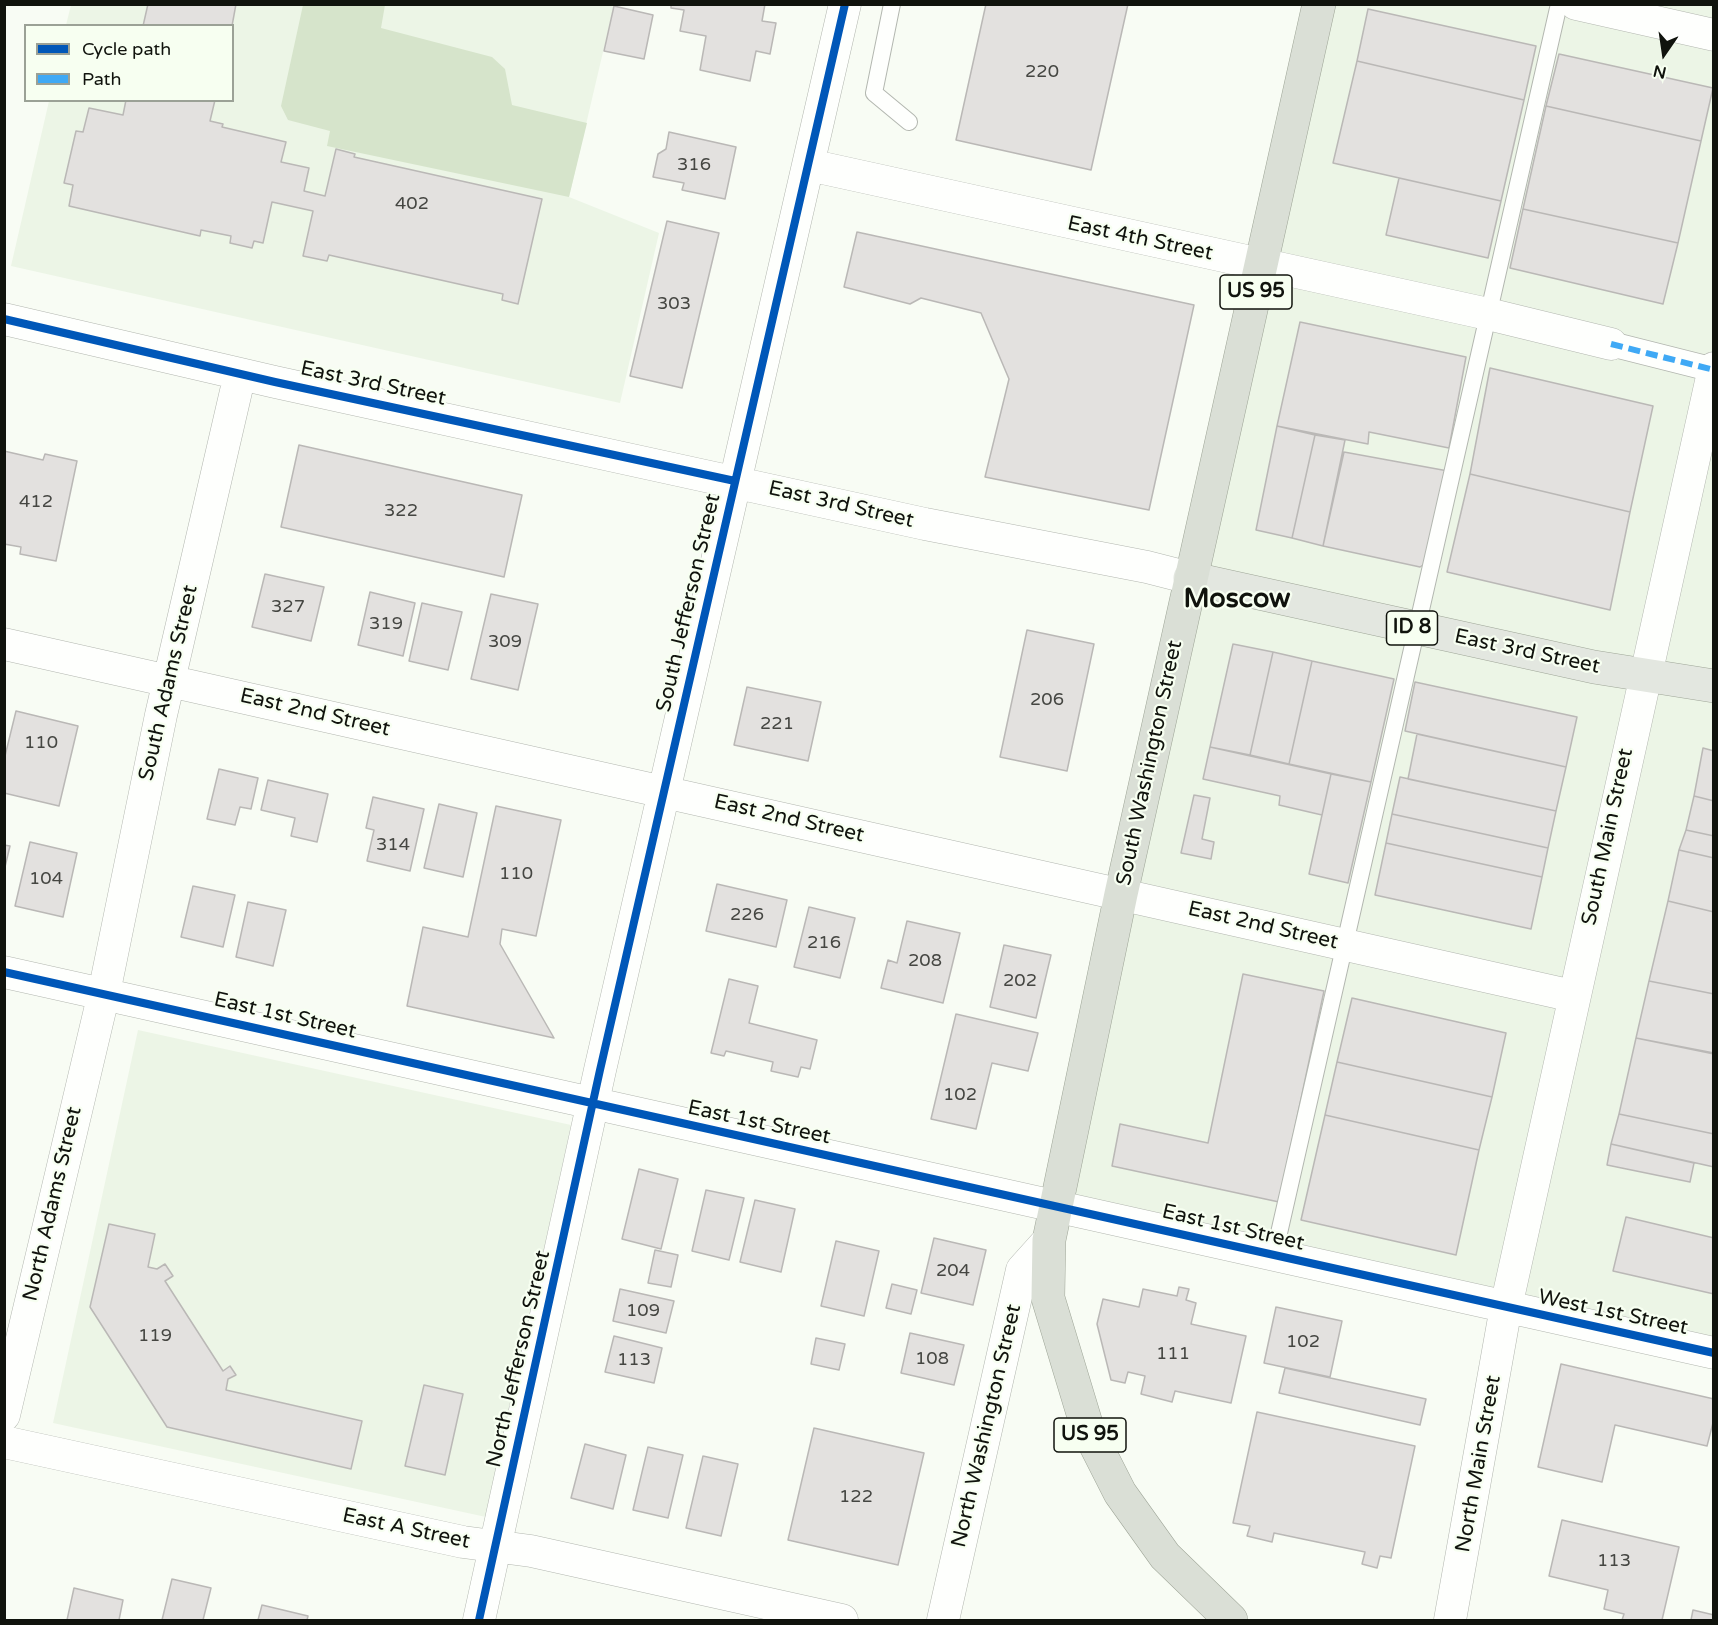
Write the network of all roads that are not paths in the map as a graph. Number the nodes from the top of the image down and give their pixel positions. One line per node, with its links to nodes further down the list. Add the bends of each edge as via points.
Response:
1 (845, 4): 8 (street, South Jefferson Street)
2 (892, 4): 7 (lane, via 874,93)
3 (1319, 4): 9 (highway, South Washington Street / US 95)
4 (1559, 4): 10 (lane)
5 (1576, 4): 6 (street)
6 (1713, 35)
7 (909, 122)
8 (809, 165): 9 (street, East 4th Street); 15 (street, South Jefferson Street)
9 (1263, 264): 10 (street, East 4th Street); 16 (highway, South Washington Street / US 95)
10 (1488, 314): 12 (street, East 4th Street); 17 (lane)
11 (4, 319): 14 (street, East 3rd Street)
12 (1611, 344): 13 (street)
13 (1713, 369): 19 (street, South Main Street)
14 (240, 374): 15 (street, East 3rd Street); 20 (street, South Adams Street)
15 (735, 481): 16 (street, East 3rd Street); 22 (street, South Jefferson Street)
16 (1190, 578): 17 (main road, East 3rd Street / ID 8); 23 (highway, South Washington Street / US 95)
17 (1418, 629): 19 (main road, East 3rd Street / ID 8); 24 (lane)
18 (4, 644): 20 (street, East 2nd Street)
19 (1644, 674): 21 (main road, ID 8); 27 (street, South Main Street)
20 (169, 681): 22 (street, East 2nd Street); 26 (street, South Adams Street)
21 (1713, 686)
22 (663, 791): 23 (street, East 2nd Street); 28 (street, South Jefferson Street)
23 (1121, 894): 24 (street, East 2nd Street); 29 (highway, South Washington Street / US 95)
24 (1346, 945): 27 (street, East 2nd Street); 31 (lane)
25 (4, 972): 26 (street, East 1st Street)
26 (104, 993): 28 (street, East 1st Street); 34 (street, North Adams Street)
27 (1573, 996): 32 (street, South Main Street)
28 (593, 1105): 29 (street, East 1st Street); 36 (street, North Jefferson Street)
29 (1055, 1206): 30 (highway, US 95); 31 (street, East 1st Street)
30 (1048, 1240): 39 (street, North Washington Street, via 1022,1270); 40 (highway, US 95, via 1048,1298 1088,1430 1120,1492 1165,1556)
31 (1274, 1256): 32 (street, East 1st Street)
32 (1506, 1307): 33 (street, West 1st Street); 41 (street, North Main Street)
33 (1713, 1353)
34 (4, 1415)
35 (4, 1442): 36 (street, East A Street)
36 (495, 1548): 37 (street, North Jefferson Street); 38 (street, East A Street, via 531,1551)
37 (479, 1620)
38 (842, 1620)
39 (943, 1620)
40 (1232, 1620)
41 (1450, 1620)

